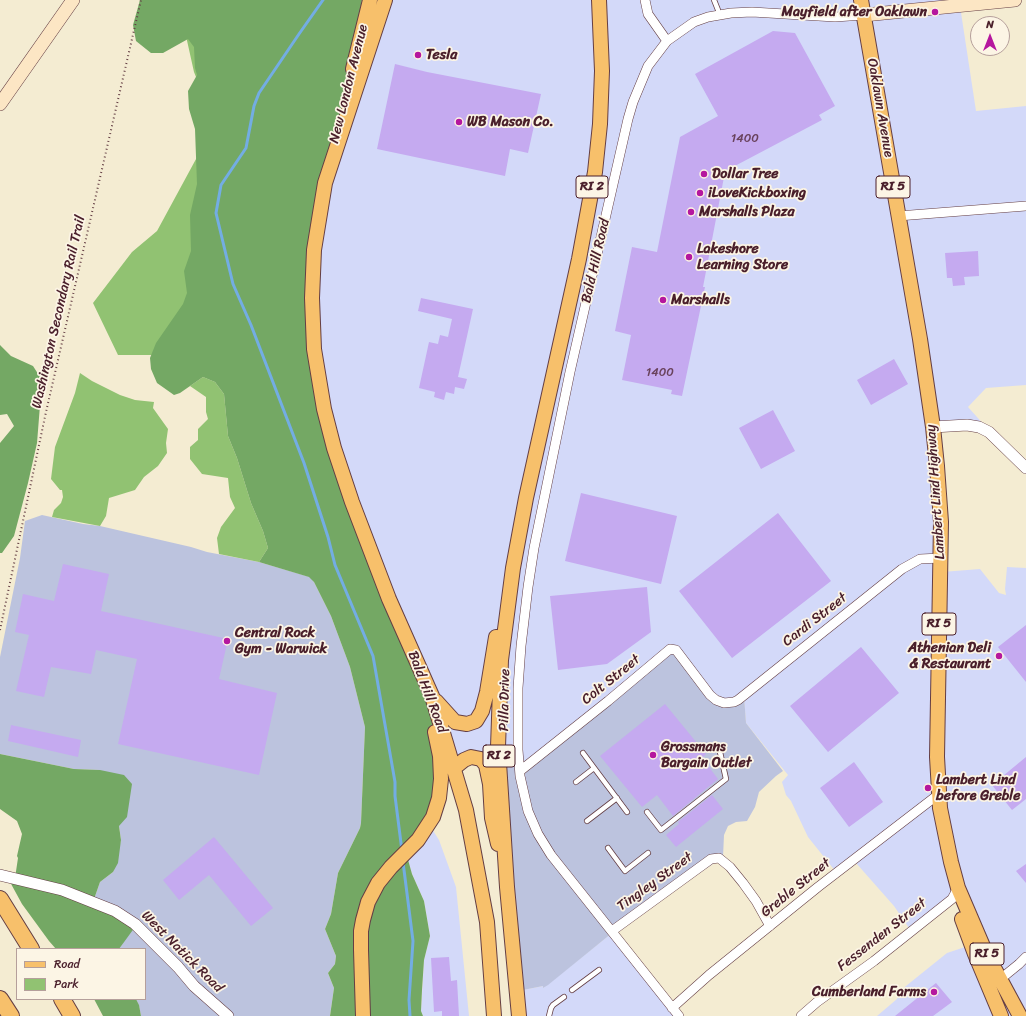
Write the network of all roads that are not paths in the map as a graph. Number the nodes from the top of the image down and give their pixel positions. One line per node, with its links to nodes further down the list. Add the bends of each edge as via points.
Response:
1 (73, 0): 16 (main road)
2 (362, 0): 15 (main road)
3 (370, 0): 15 (main road, New London Avenue)
4 (385, 0): 17 (main road)
5 (593, 0): 14 (main road)
6 (599, 0): 14 (main road, RI 2)
7 (645, 0): 13 (street, via 648,14)
8 (714, 0): 11 (lane)
9 (861, 0): 12 (main road, Oaklawn Avenue / RI 5)
10 (1015, 0): 12 (main road)
11 (720, 15): 12 (street, Bald Hill Road, via 752,12 835,17); 13 (street, Bald Hill Road, via 694,22)
12 (864, 15): 19 (main road, Oaklawn Avenue / RI 5)
13 (667, 41): 21 (street, Bald Hill Road, via 648,66 633,102)
14 (602, 71): 24 (main road, RI 2, via 595,172 579,259)
15 (348, 88): 17 (main road, New London Avenue)
16 (0, 104)
17 (329, 169): 26 (main road, Bald Hill Road, via 314,258 314,349 318,379 333,442 352,502 389,599)
18 (1026, 206): 19 (street)
19 (898, 216): 20 (main road, Oaklawn Avenue / RI 5)
20 (923, 358): 22 (main road, Lambert Lind Highway / RI 5)
21 (570, 372): 33 (street, Pilla Drive, via 528,587 518,688)
22 (933, 427): 23 (street, via 967,425 989,432); 25 (main road, Lambert Lind Highway / RI 5, via 941,515)
23 (1026, 468)
24 (526, 498): 28 (main road, via 510,559 487,692 480,716 476,721 467,724 455,722); 43 (main road, RI 2, via 513,568 501,660 498,747)
25 (941, 558): 27 (street, Cardi Street, via 920,559 902,569 738,700 724,703); 35 (main road, Lambert Lind Highway / RI 5, via 937,757)
26 (422, 675): 28 (main road, Bald Hill Road); 61 (main road, via 440,756 439,798 433,817 418,840 378,883 368,902 361,931)
27 (710, 695): 33 (street, Colt Street, via 676,650 670,649)
28 (432, 696): 31 (main road, Bald Hill Road)
29 (720, 752): 38 (lane, via 726,779 661,830)
30 (582, 753): 32 (lane)
31 (454, 768): 43 (main road, via 471,757 481,759 486,765 492,818); 62 (main road, Bald Hill Road, via 466,810 487,922)
32 (594, 768): 34 (lane); 36 (lane)
33 (520, 771): 47 (street, Pilla Drive, via 528,811 538,834 550,854)
34 (576, 782)
35 (939, 794): 44 (main road, Lambert Lind Highway / RI 5); 46 (street, Greble Street)
36 (617, 798): 37 (lane); 39 (lane)
37 (627, 812)
38 (647, 812)
39 (587, 821)
40 (608, 848): 41 (lane, via 625,871)
41 (648, 853)
42 (0, 876): 60 (street, West Natick Road, via 62,890 115,910 135,924 194,986)
43 (507, 887): 51 (main road, RI 2)
44 (958, 888): 67 (street, Fessenden Street, via 952,899); 68 (main road, Lambert Lind Highway / RI 5, via 961,916); 69 (main road, Lambert Lind Highway / RI 5, via 985,951)
45 (0, 899): 48 (highway)
46 (770, 926): 47 (street, Tingley Street, via 756,901 734,872 723,860 716,858 688,875); 57 (street, Greble Street, via 709,975)
47 (612, 931): 57 (street, Pilla Drive)
48 (30, 948)
49 (1026, 957): 52 (street)
50 (599, 970): 53 (lane)
51 (515, 975): 63 (main road, RI 2); 64 (main road)
52 (1003, 977)
53 (572, 990)
54 (564, 997): 65 (lane, via 553,1005)
55 (0, 999): 58 (highway)
56 (63, 1000): 59 (highway)
57 (674, 1012): 66 (street, Pilla Drive)
58 (11, 1016)
59 (72, 1016)
60 (228, 1016)
61 (364, 1016)
62 (494, 1016)
63 (519, 1016)
64 (523, 1016)
65 (549, 1016)
66 (679, 1016)
67 (801, 1016)
68 (1001, 1016)
69 (1020, 1016)

